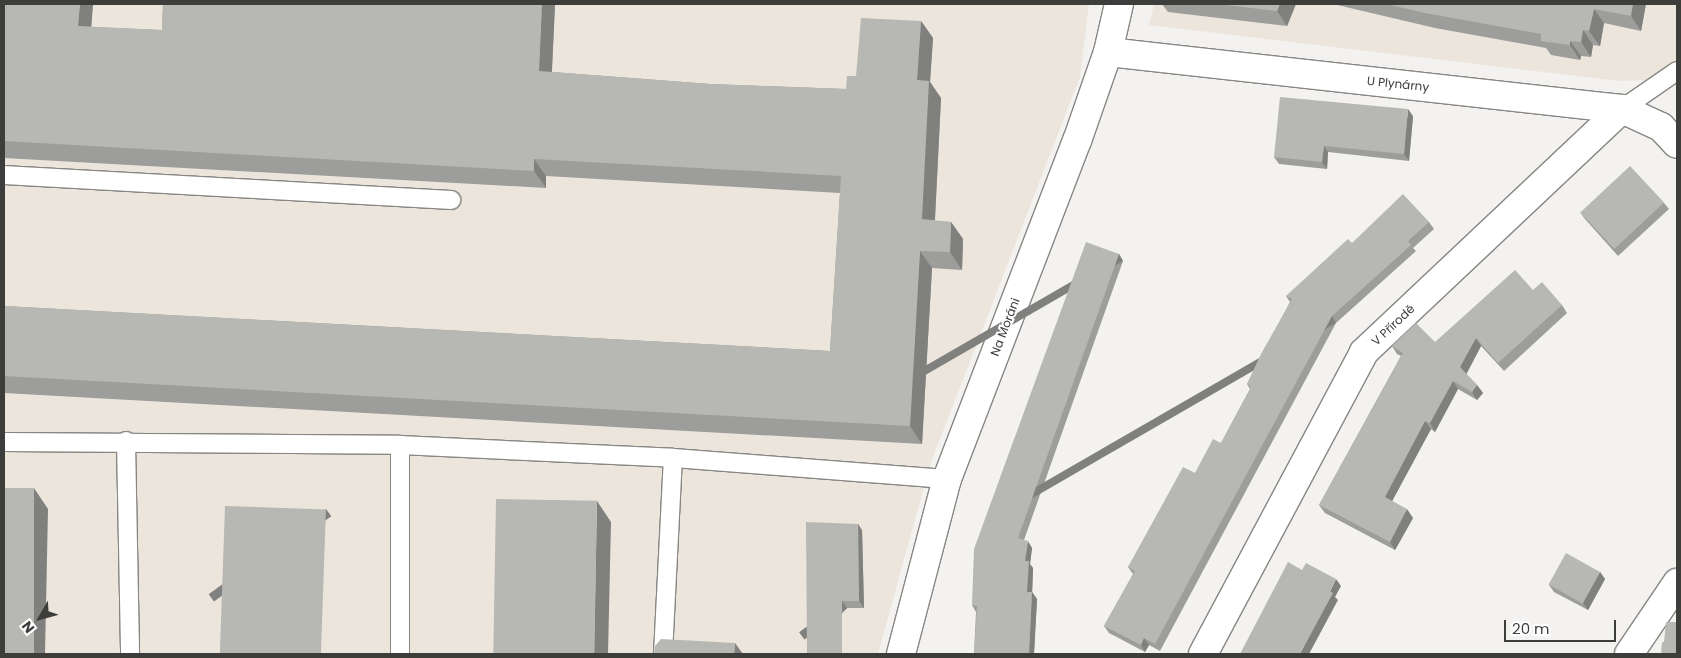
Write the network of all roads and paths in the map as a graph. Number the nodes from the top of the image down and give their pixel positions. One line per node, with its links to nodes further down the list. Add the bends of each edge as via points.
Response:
1 (1119, 4): 2 (street, Na Moráni)
2 (1108, 52): 4 (street, U Plynárny); 12 (street, Na Moráni)
3 (1677, 72): 4 (lane)
4 (1622, 109): 5 (street, via 1661,126); 18 (street, V Přírodě, via 1364,352)
5 (1677, 144)
6 (4, 175): 7 (lane)
7 (451, 200)
8 (126, 441): 9 (lane); 10 (lane); 14 (lane)
9 (4, 442)
10 (400, 445): 11 (lane); 15 (lane)
11 (673, 458): 12 (lane); 16 (lane)
12 (947, 479): 17 (street, Na Moráni)
13 (1677, 583): 19 (street)
14 (130, 654)
15 (400, 654)
16 (663, 654)
17 (901, 654)
18 (1202, 654)
19 (1629, 654)

